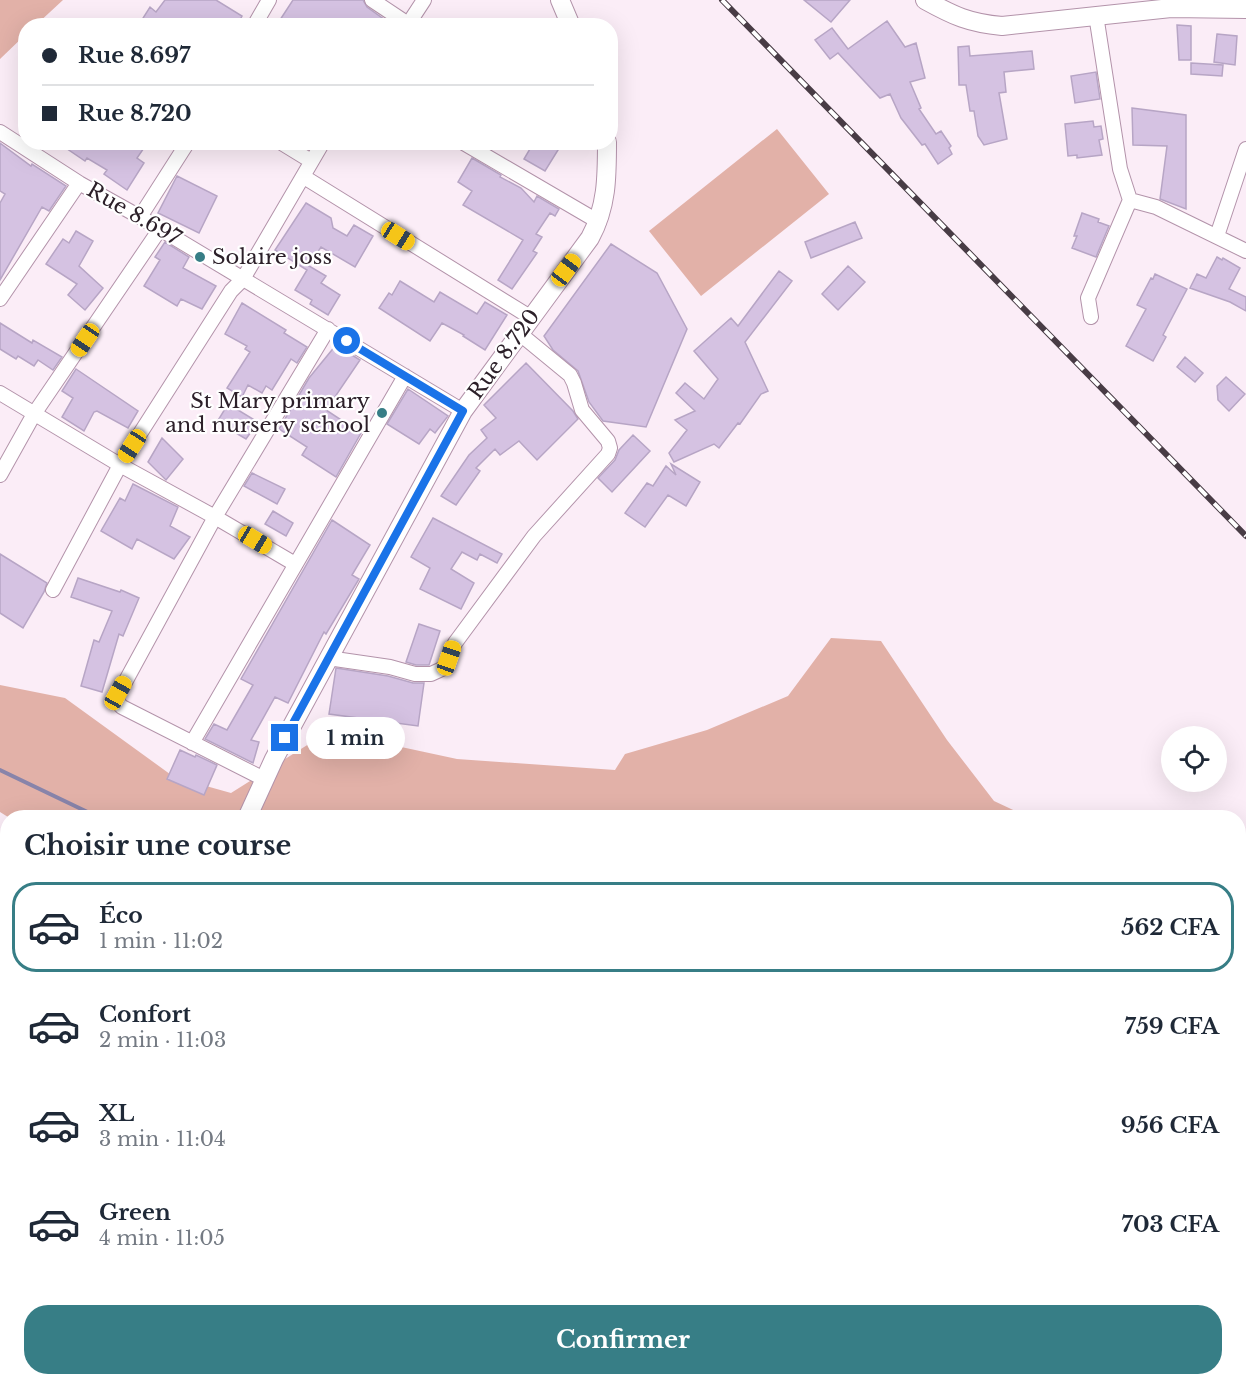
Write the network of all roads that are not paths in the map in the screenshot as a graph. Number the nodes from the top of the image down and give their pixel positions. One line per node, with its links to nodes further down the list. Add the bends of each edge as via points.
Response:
1 (269, 0): 10 (street)
2 (372, 0): 11 (street)
3 (424, 0): 12 (street)
4 (560, 0): 13 (main road)
5 (925, 0): 9 (main road, via 955,17 1002,26)
6 (1227, 4): 7 (main road, via 1171,8); 8 (main road)
7 (1133, 5): 9 (main road)
8 (1246, 9)
9 (1096, 15): 26 (street, via 1120,169)
10 (259, 18)
11 (399, 18)
12 (413, 18)
13 (567, 18)
14 (0, 132): 15 (street)
15 (18, 144)
16 (1246, 149): 30 (street)
17 (28, 150): 25 (street)
18 (183, 150): 27 (street)
19 (293, 150): 23 (street)
20 (318, 150): 23 (street)
21 (476, 150): 28 (street)
22 (607, 150): 28 (main road, Rue 8.720, via 606,188)
23 (311, 161): 24 (street)
24 (304, 177): 32 (street); 35 (street)
25 (79, 183): 27 (street, Rue 8.697); 33 (street, Rue 8.697)
26 (1130, 200): 30 (street, via 1156,207); 34 (street, via 1088,298)
27 (140, 217): 29 (street, Rue 8.697)
28 (598, 222): 35 (main road, Rue 8.720)
29 (160, 229): 32 (street, Rue 8.697); 41 (street)
30 (1217, 236): 31 (street)
31 (1246, 251)
32 (243, 279): 36 (street, Rue 8.697); 42 (street, via 231,291)
33 (0, 299)
34 (1091, 317)
35 (530, 318): 37 (main road, Rue 8.720)
36 (328, 329): 38 (street, Rue 8.697); 44 (street)
37 (519, 333): 40 (main road, Rue 8.720); 47 (street, via 570,375 582,410 608,441 608,454 534,536 454,643 444,668 430,674 415,674)
38 (405, 376): 40 (street, Rue 8.697); 45 (street)
39 (0, 393): 41 (street)
40 (463, 411): 47 (main road, Rue 8.720)
41 (34, 414): 42 (street); 43 (street)
42 (120, 465): 44 (street); 46 (street)
43 (0, 475)
44 (215, 517): 45 (street); 48 (street, via 117,697 122,707)
45 (296, 564): 48 (street)
46 (53, 590)
47 (328, 658): 49 (main road, Rue 8.720)
48 (192, 743): 49 (street)
49 (264, 779): 50 (main road, Rue 8.720)
50 (250, 810)

